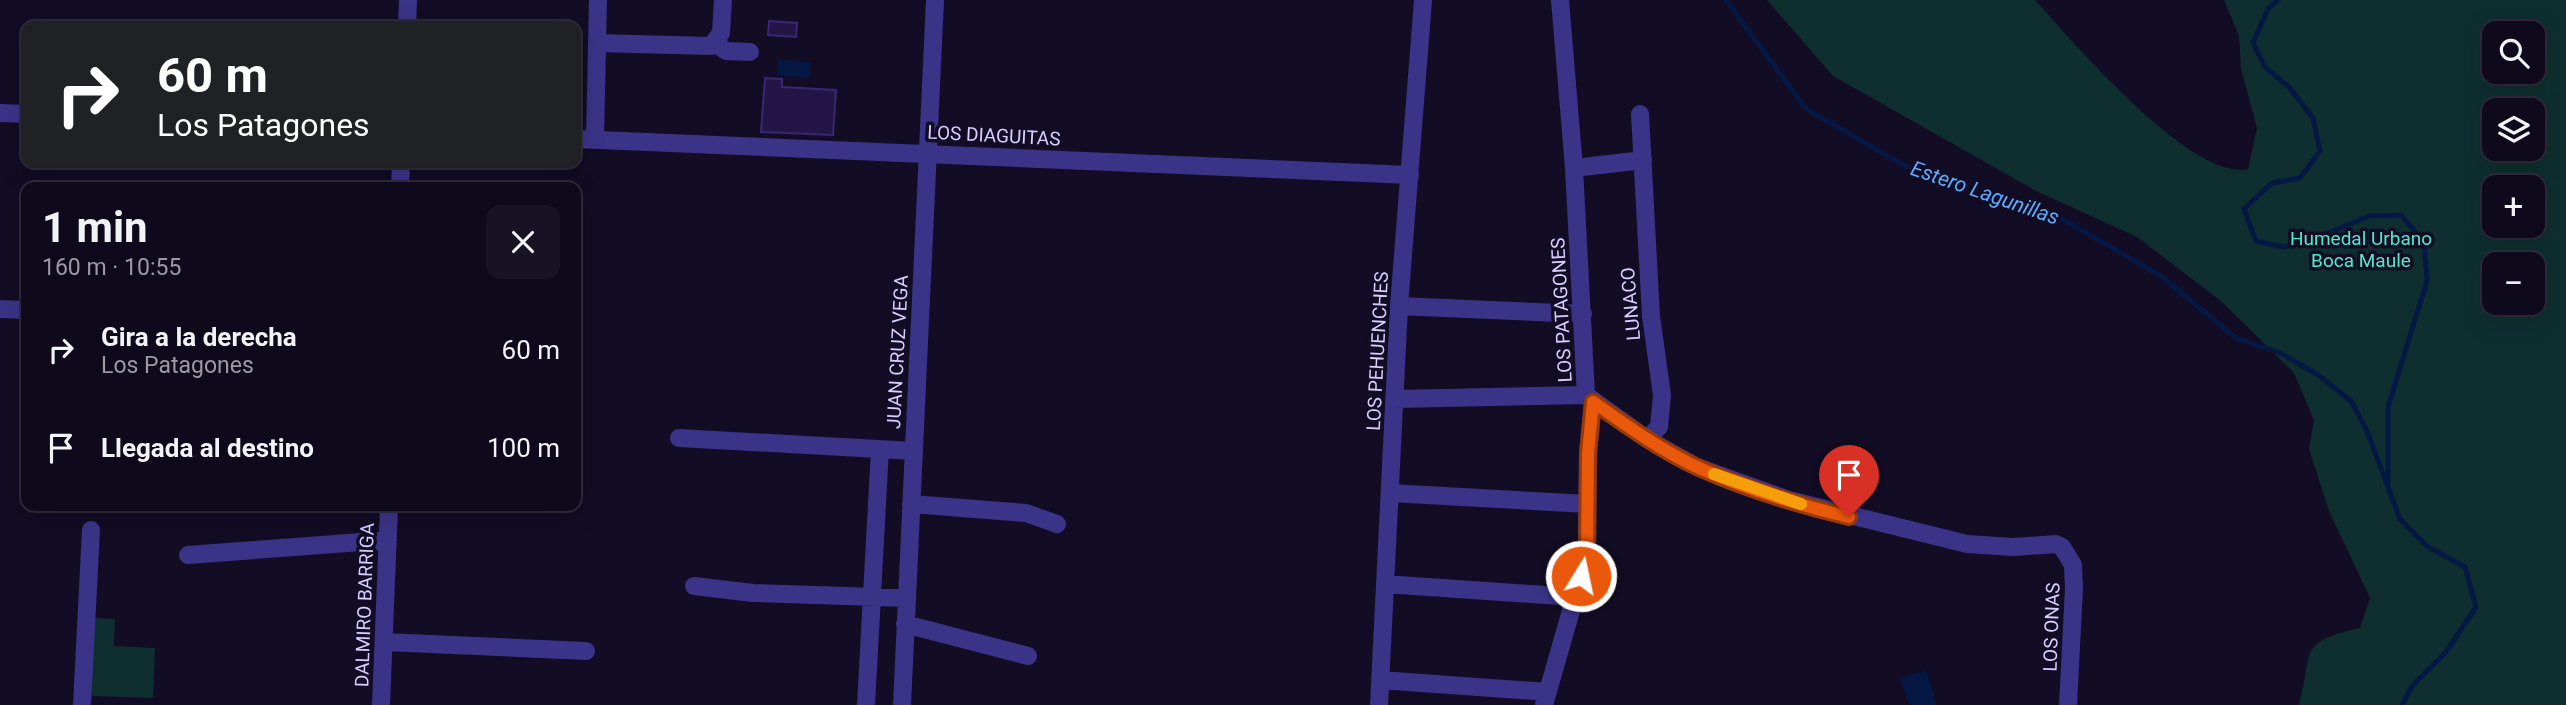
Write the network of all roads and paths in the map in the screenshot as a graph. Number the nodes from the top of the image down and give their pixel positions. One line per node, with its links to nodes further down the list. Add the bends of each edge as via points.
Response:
1 (408, 0): 7 (street)
2 (598, 0): 8 (street)
3 (723, 0): 9 (street, via 721,33)
4 (935, 0): 16 (street, JUAN CRUZ VEGA)
5 (1423, 0): 19 (street, LOS PEHUENCHES)
6 (1560, 0): 18 (street, LOS PATAGONES)
7 (407, 21)
8 (597, 43): 9 (street, via 702,47); 15 (street)
9 (715, 43): 10 (street, via 726,51)
10 (750, 52)
11 (0, 113): 12 (street)
12 (21, 114)
13 (1640, 114): 17 (street, LUNACO)
14 (581, 139): 15 (street, LOS DIAGUITAS)
15 (595, 139): 16 (street, LOS DIAGUITAS)
16 (928, 153): 19 (street, LOS DIAGUITAS); 29 (street, JUAN CRUZ VEGA)
17 (1643, 160): 18 (street); 27 (street, LUNACO, via 1651,316 1662,395 1659,427)
18 (1574, 168): 23 (street, LOS PATAGONES)
19 (1410, 175): 20 (street, LOS PEHUENCHES)
20 (1399, 306): 23 (street); 24 (street, LOS PEHUENCHES)
21 (0, 310): 22 (street)
22 (21, 310)
23 (1583, 314): 25 (street, LOS PATAGONES)
24 (1395, 399): 25 (street); 30 (street, LOS PEHUENCHES)
25 (1590, 399): 27 (street, LOS PATAGONES); 32 (street)
26 (679, 438): 28 (street)
27 (1647, 439): 37 (street, LOS PATAGONES, via 1735,483 1827,512 1967,544 2056,544)
28 (880, 449): 29 (street); 41 (street)
29 (914, 451): 31 (street, JUAN CRUZ VEGA)
30 (1390, 493): 32 (street); 39 (street, LOS PEHUENCHES)
31 (911, 503): 34 (street, via 1026,513); 43 (street, JUAN CRUZ VEGA)
32 (1587, 504): 42 (street, via 1587,555)
33 (389, 511): 36 (street, DALMIRO BARRIGA)
34 (1057, 524)
35 (92, 530): 50 (street)
36 (388, 540): 38 (street); 45 (street, DALMIRO BARRIGA)
37 (2068, 551): 55 (street, LOS ONAS, via 2074,589)
38 (188, 555)
39 (1385, 584): 42 (street); 48 (street, LOS PEHUENCHES)
40 (694, 586): 41 (street)
41 (872, 597): 43 (street); 52 (street)
42 (1575, 597): 49 (street)
43 (907, 598): 44 (street, JUAN CRUZ VEGA)
44 (905, 624): 47 (street); 53 (street, JUAN CRUZ VEGA)
45 (385, 642): 46 (street); 51 (street, DALMIRO BARRIGA)
46 (586, 651)
47 (1028, 656)
48 (1380, 680): 49 (street); 54 (street, LOS PEHUENCHES)
49 (1546, 699)
50 (82, 705)
51 (381, 705)
52 (866, 705)
53 (901, 705)
54 (1379, 705)
55 (2068, 705)

